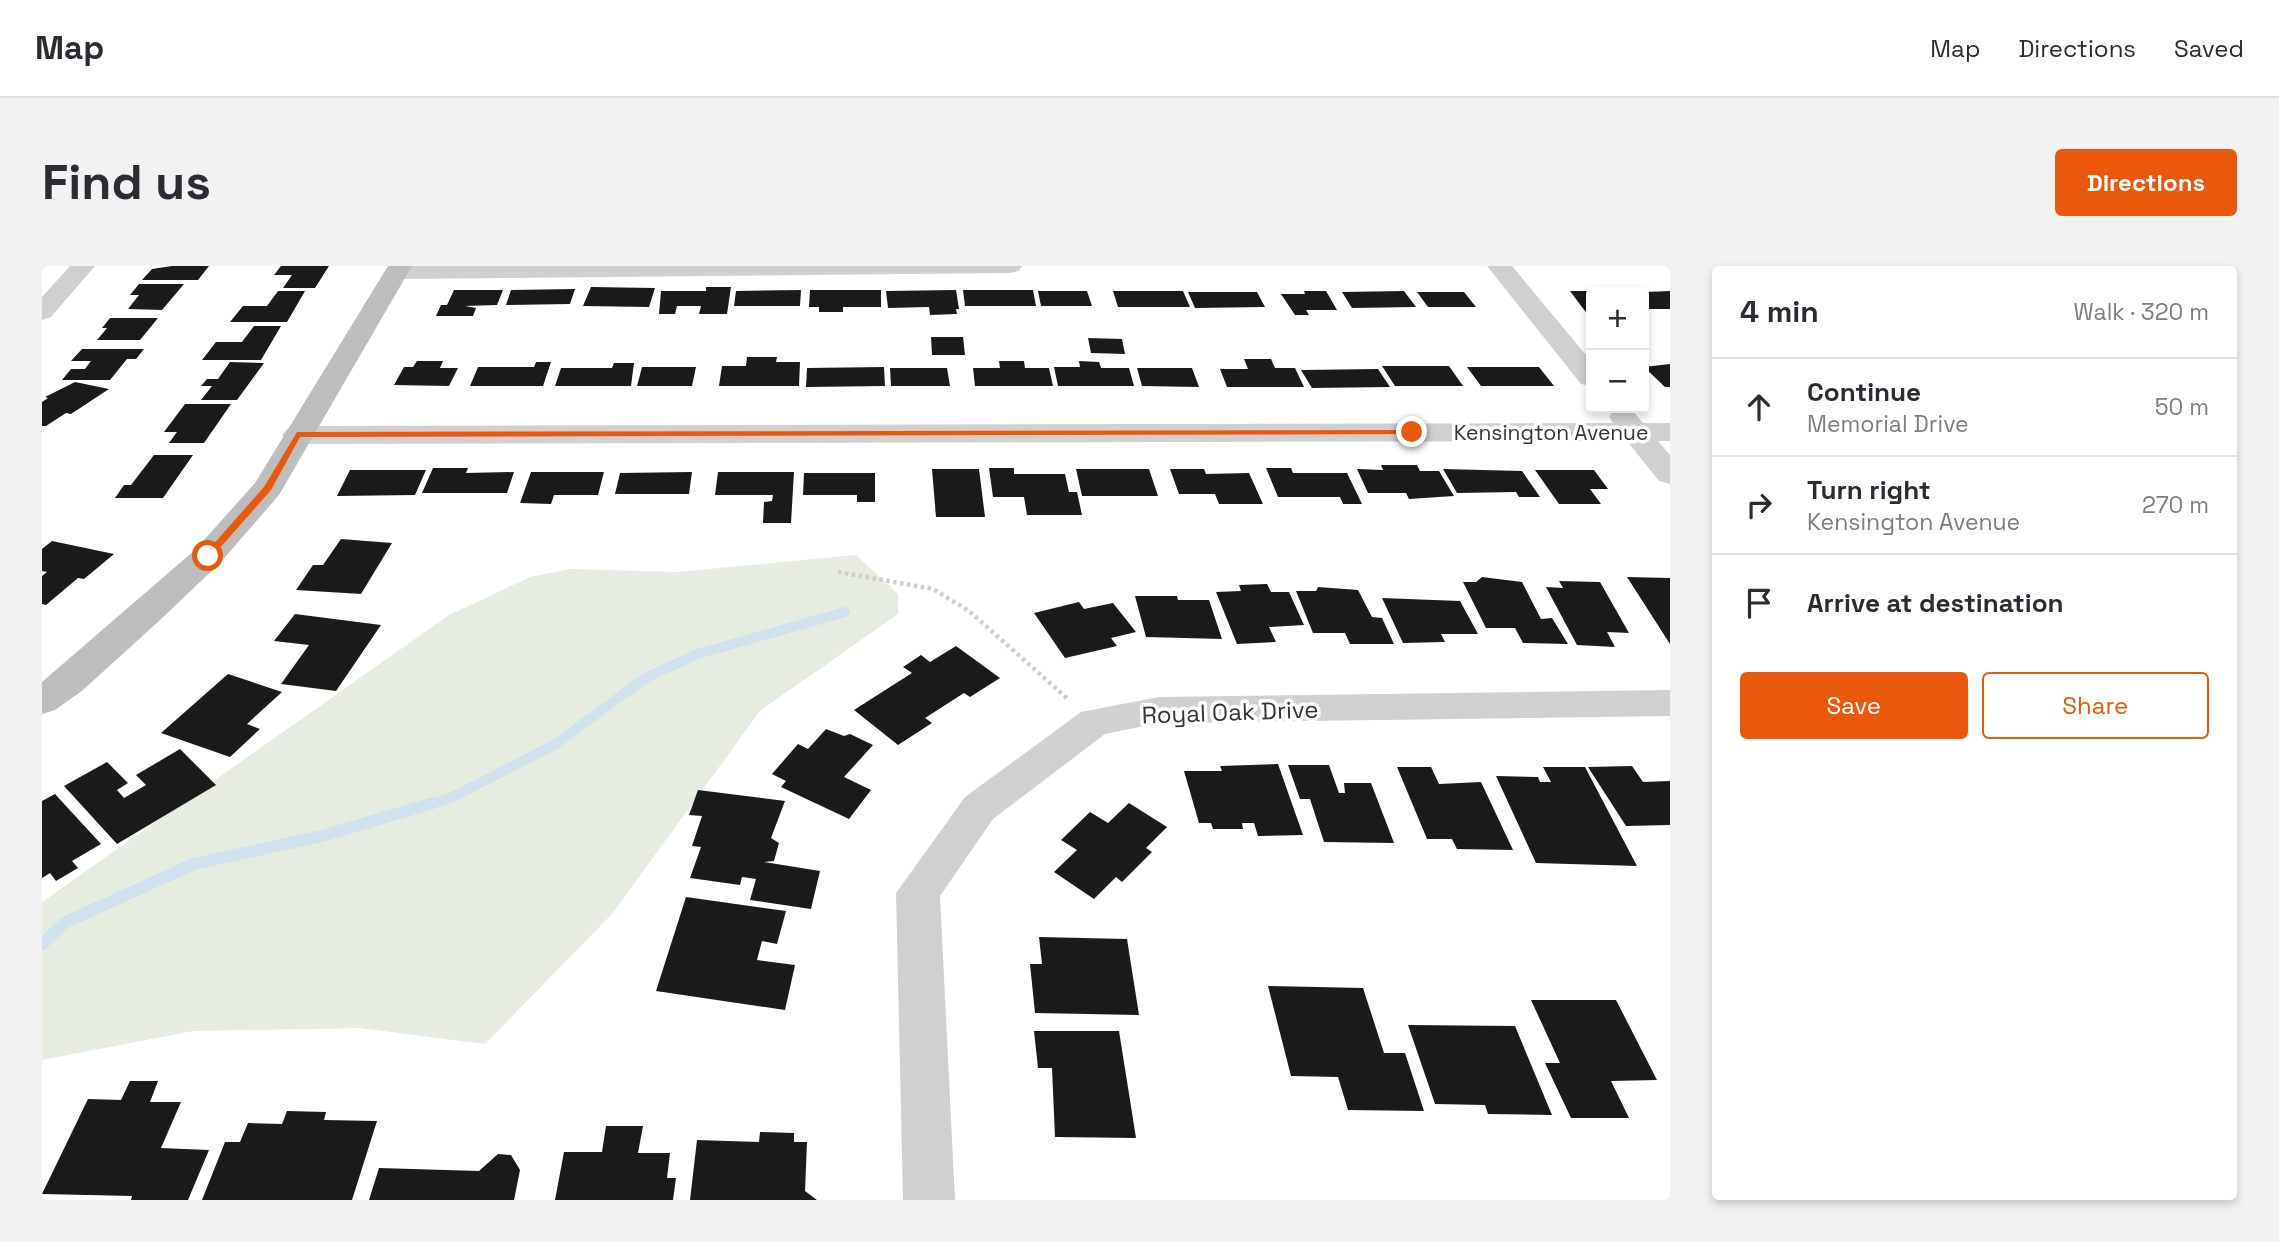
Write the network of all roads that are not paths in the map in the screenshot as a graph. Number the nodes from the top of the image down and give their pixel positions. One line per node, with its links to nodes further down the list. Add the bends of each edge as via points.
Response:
1 (83, 266): 5 (street)
2 (1010, 266): 4 (street)
3 (1499, 266): 6 (street)
4 (398, 269): 10 (main road)
5 (42, 312)
6 (1586, 372)
7 (1619, 413): 8 (street)
8 (1635, 432): 9 (street, Kensington Avenue); 10 (street, Kensington Avenue); 11 (street)
9 (1670, 432)
10 (297, 435): 12 (main road, via 268,488 208,556)
11 (1670, 475)
12 (42, 701)
13 (1670, 703): 14 (street, Royal Oak Drive, via 1159,710 1094,722 979,808 918,893)
14 (929, 1200)

